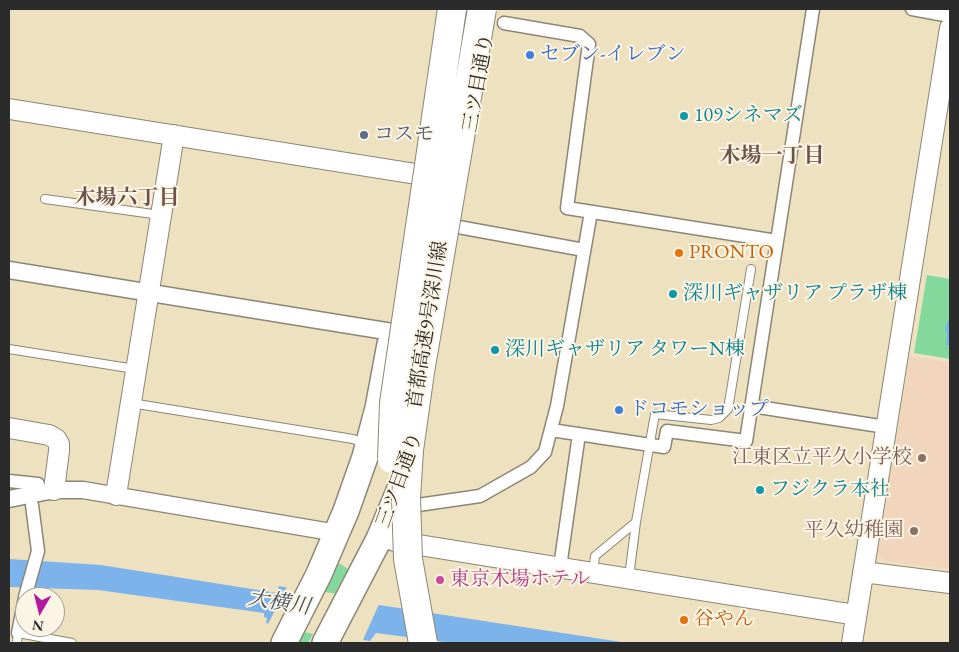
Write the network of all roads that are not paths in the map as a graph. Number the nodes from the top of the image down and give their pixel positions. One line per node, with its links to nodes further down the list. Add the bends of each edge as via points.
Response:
1 (444, 9): 11 (main road, 三ツ目通り)
2 (452, 9): 53 (highway, 首都高速9号深川線, bridge, via 393,412 393,472 408,582)
3 (814, 9): 17 (street)
4 (912, 9): 6 (street)
5 (493, 14): 12 (main road, 三ツ目通り); 14 (street, via 580,36 589,44 566,208); 53 (highway, 首都高速9号深川線, bridge, via 420,372 408,450 408,559)
6 (950, 16)
7 (950, 28): 8 (street)
8 (946, 76): 27 (street)
9 (9, 109): 10 (street)
10 (174, 135): 11 (street); 15 (street)
11 (418, 174): 12 (street); 22 (main road, 三ツ目通り)
12 (462, 181): 16 (main road, 三ツ目通り)
13 (45, 200): 15 (lane)
14 (591, 212): 17 (street); 18 (street)
15 (162, 215): 21 (street)
16 (453, 226): 18 (street); 38 (main road, 三ツ目通り, via 422,417 405,476)
17 (777, 241): 26 (street)
18 (584, 250): 29 (street)
19 (751, 269): 32 (lane, via 728,409 719,418 711,420 655,414)
20 (9, 270): 21 (street)
21 (150, 292): 22 (street); 24 (street)
22 (392, 332): 31 (main road, 三ツ目通り)
23 (9, 349): 24 (lane)
24 (137, 370): 25 (street)
25 (131, 403): 31 (lane); 35 (street)
26 (752, 406): 27 (street); 32 (street, via 746,441 667,431 664,447)
27 (886, 427): 44 (street)
28 (9, 428): 34 (street, via 56,439 59,451)
29 (551, 430): 30 (street); 38 (street, via 545,452 531,467 480,496)
30 (578, 434): 32 (street); 42 (street)
31 (368, 444): 40 (main road, 三ツ目通り)
32 (649, 445): 39 (lane)
33 (9, 481): 34 (street)
34 (46, 487): 35 (street); 36 (street)
35 (116, 495): 40 (street)
36 (9, 499)
37 (32, 505): 47 (street, via 38,551)
38 (391, 509): 41 (main road, 三ツ目通り)
39 (636, 522): 43 (lane, via 595,556); 45 (lane)
40 (337, 533): 50 (main road, 三ツ目通り)
41 (379, 539): 42 (street); 52 (main road, 三ツ目通り)
42 (560, 567): 43 (street)
43 (593, 572): 45 (street)
44 (863, 572): 46 (street); 48 (street)
45 (628, 578): 48 (street)
46 (950, 583)
47 (28, 587)
48 (856, 615): 54 (street)
49 (18, 638): 51 (lane)
50 (285, 641)
51 (72, 643)
52 (325, 643)
53 (422, 643)
54 (852, 643)

